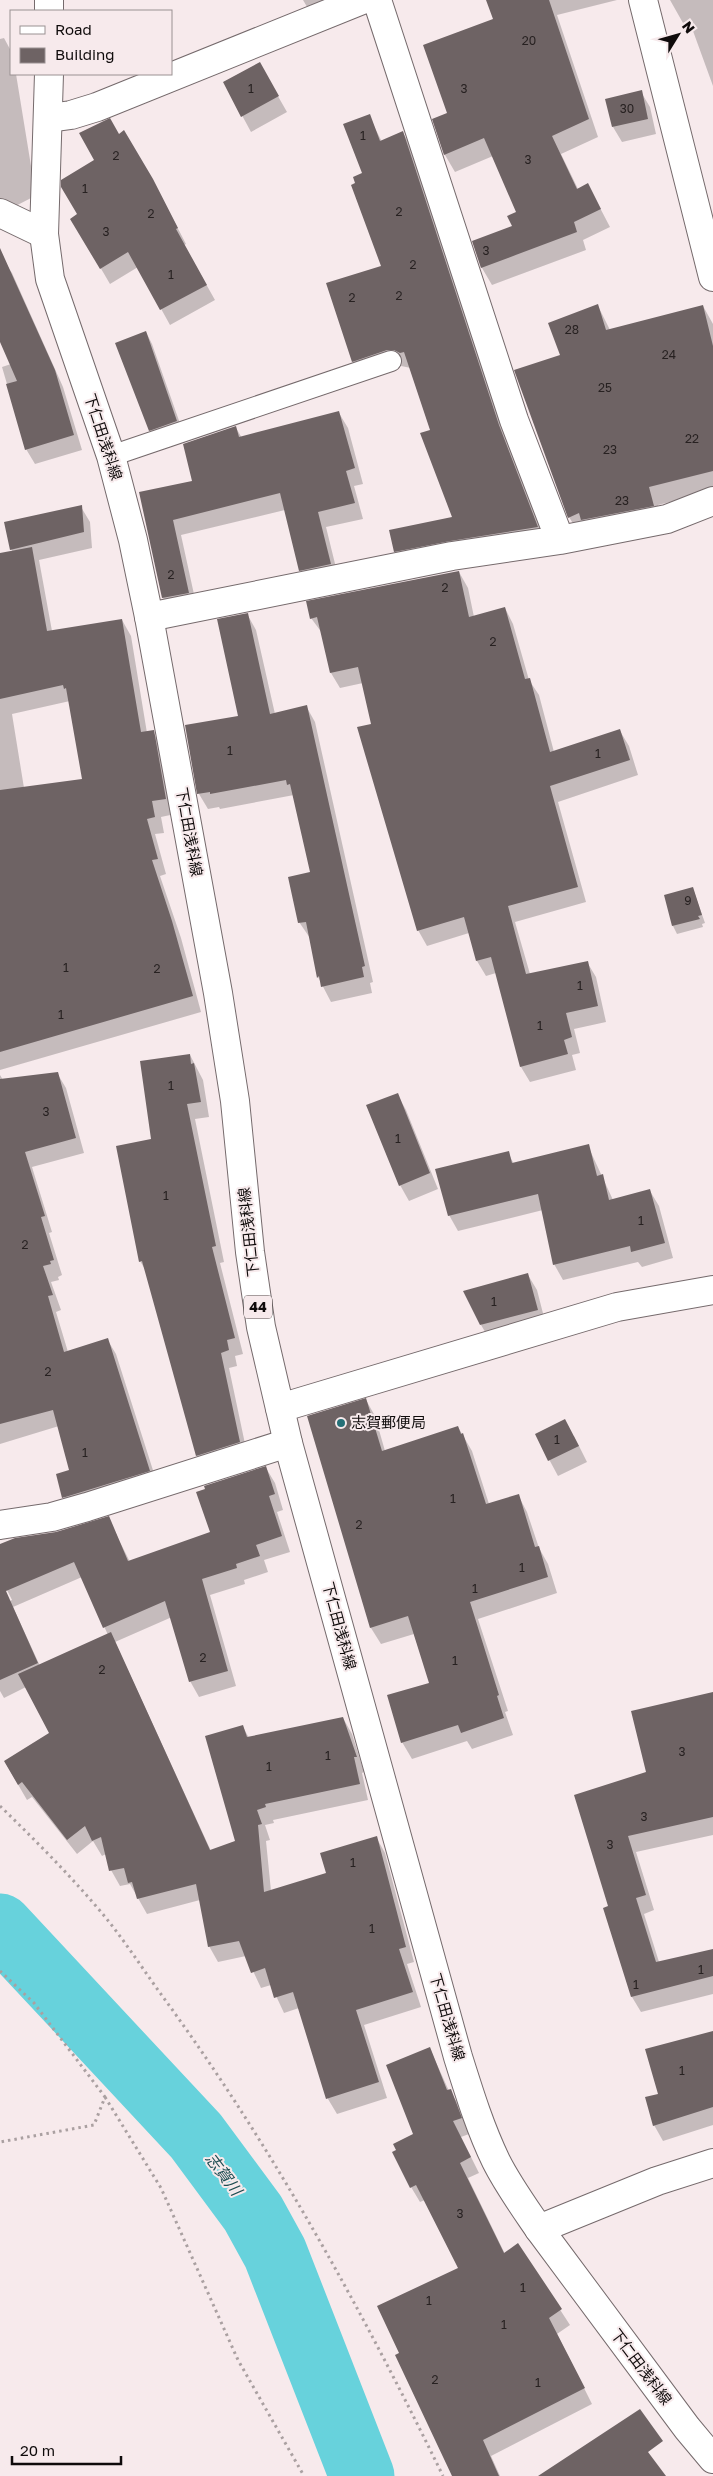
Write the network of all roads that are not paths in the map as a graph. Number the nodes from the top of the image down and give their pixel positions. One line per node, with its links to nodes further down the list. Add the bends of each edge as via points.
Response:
1 (362, 0): 5 (street, via 97,107)
2 (377, 0): 12 (street, via 514,420)
3 (643, 0): 8 (street)
4 (49, 75): 5 (street, 下仁田浅科線 / 44)
5 (49, 118): 7 (street, 下仁田浅科線 / 44)
6 (0, 213): 7 (street)
7 (44, 234): 10 (street, 下仁田浅科線 / 44, via 50,279)
8 (713, 277)
9 (391, 361): 10 (lane)
10 (111, 456): 13 (street, 下仁田浅科線 / 44)
11 (713, 501): 12 (street, via 667,518)
12 (560, 540): 13 (street, via 452,556)
13 (149, 617): 15 (street, 下仁田浅科線 / 44, via 218,993 235,1101 261,1327)
14 (713, 1290): 15 (street, via 618,1307)
15 (280, 1408): 16 (street, 下仁田浅科線 / 44)
16 (288, 1443): 17 (street, via 52,1517); 19 (street, 下仁田浅科線 / 44, via 458,2057 496,2162)
17 (0, 1525)
18 (713, 2163): 19 (street, via 658,2181)
19 (539, 2229): 20 (street, 下仁田浅科線 / 44)
20 (713, 2459)

